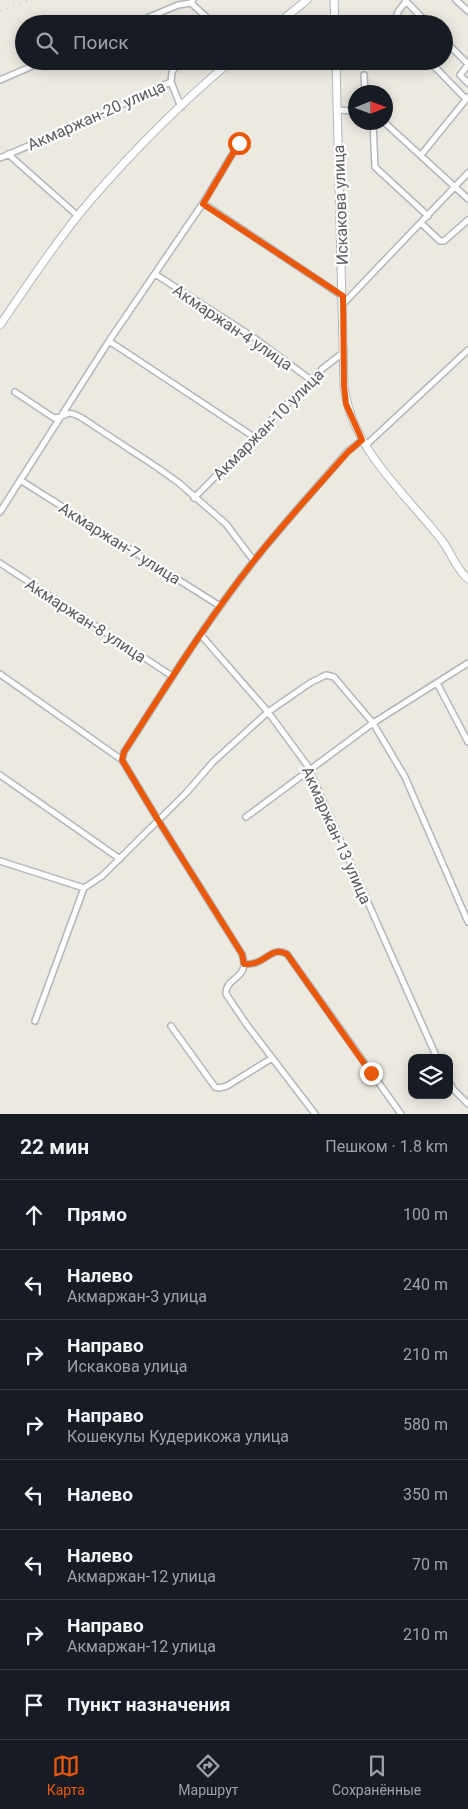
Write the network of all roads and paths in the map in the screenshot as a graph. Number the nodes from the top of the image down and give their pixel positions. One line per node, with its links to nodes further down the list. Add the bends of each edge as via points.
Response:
1 (308, 0): 9 (street)
2 (334, 0): 10 (street)
3 (456, 0): 6 (street)
4 (192, 1): 7 (street); 8 (street)
5 (405, 1): 11 (street); 12 (street)
6 (468, 11)
7 (154, 15)
8 (205, 15)
9 (289, 15)
10 (335, 15)
11 (396, 15)
12 (419, 15)
13 (453, 49): 14 (street)
14 (468, 64): 21 (street)
15 (23, 70): 22 (street)
16 (173, 70): 23 (street, Акмаржан-20 улица)
17 (221, 70): 28 (street)
18 (336, 70): 29 (street, Искакова улица)
19 (437, 70): 26 (street)
20 (364, 75): 25 (street)
21 (460, 75): 24 (street); 26 (street)
22 (0, 80)
23 (171, 82): 28 (street); 34 (street, Акмаржан-20 улица)
24 (468, 83)
25 (365, 85)
26 (451, 85): 27 (street)
27 (467, 98): 35 (street)
28 (181, 106): 41 (street, via 145,140)
29 (337, 110): 30 (street); 46 (street, Искакова улица)
30 (348, 111)
31 (373, 130): 42 (street, via 375,167)
32 (393, 130): 35 (street)
33 (239, 143): 40 (street)
34 (8, 154): 36 (street, Акмаржан-20 улица); 41 (street)
35 (420, 155): 38 (street)
36 (0, 158)
37 (468, 173): 38 (street)
38 (456, 187): 39 (street); 42 (street)
39 (468, 199)
40 (203, 204): 45 (street); 46 (street)
41 (78, 216): 47 (street)
42 (428, 216): 44 (street)
43 (468, 220): 44 (street, via 444,242)
44 (421, 223): 46 (street)
45 (155, 274): 48 (street); 51 (street, Акмаржан-4 улица)
46 (343, 300): 50 (street, Искакова улица)
47 (0, 325)
48 (109, 341): 53 (street); 54 (street)
49 (468, 350): 55 (street)
50 (344, 352): 51 (street, Акмаржан-10 улица); 55 (street, Искакова улица, via 346,404)
51 (311, 380): 54 (street, Акмаржан-10 улица)
52 (15, 392): 53 (street, via 54,418)
53 (60, 418): 56 (street); 57 (street, via 66,413 82,418 158,468)
54 (254, 437): 57 (street, Акмаржан-10 улица)
55 (364, 443): 59 (street, via 348,452); 61 (street, Искакова улица, via 442,540)
56 (20, 480): 58 (street); 62 (street, Акмаржан-7 улица)
57 (194, 498): 59 (street, via 226,524)
58 (0, 512)
59 (254, 561): 62 (street)
60 (0, 563): 66 (street, Акмаржан-8 улица)
61 (468, 579)
62 (220, 606): 63 (street)
63 (201, 635): 66 (street); 68 (street, Акмаржан-13 улица)
64 (468, 663): 67 (street)
65 (0, 674): 71 (street)
66 (172, 676): 71 (street)
67 (437, 683): 69 (street); 70 (street)
68 (268, 712): 69 (street, via 329,675 344,687); 72 (street, Акмаржан-13 улица); 75 (street, via 213,762)
69 (373, 723): 72 (street); 79 (street, via 404,777)
70 (468, 742)
71 (122, 760): 75 (street)
72 (309, 770): 74 (street); 83 (street, Акмаржан-13 улица)
73 (0, 774): 76 (street)
74 (246, 817)
75 (158, 820): 76 (street); 80 (street, via 242,954)
76 (120, 859): 78 (street)
77 (0, 861): 78 (street)
78 (84, 888): 81 (street)
79 (468, 922)
80 (244, 964): 84 (street, via 242,973 228,986 226,994); 88 (street, via 256,964 281,950 287,954)
81 (35, 1021)
82 (171, 1026): 84 (street, via 215,1087 227,1086)
83 (435, 1054)
84 (272, 1058): 87 (street)
85 (453, 1089): 86 (street)
86 (468, 1104)
87 (315, 1114)
88 (401, 1114)

